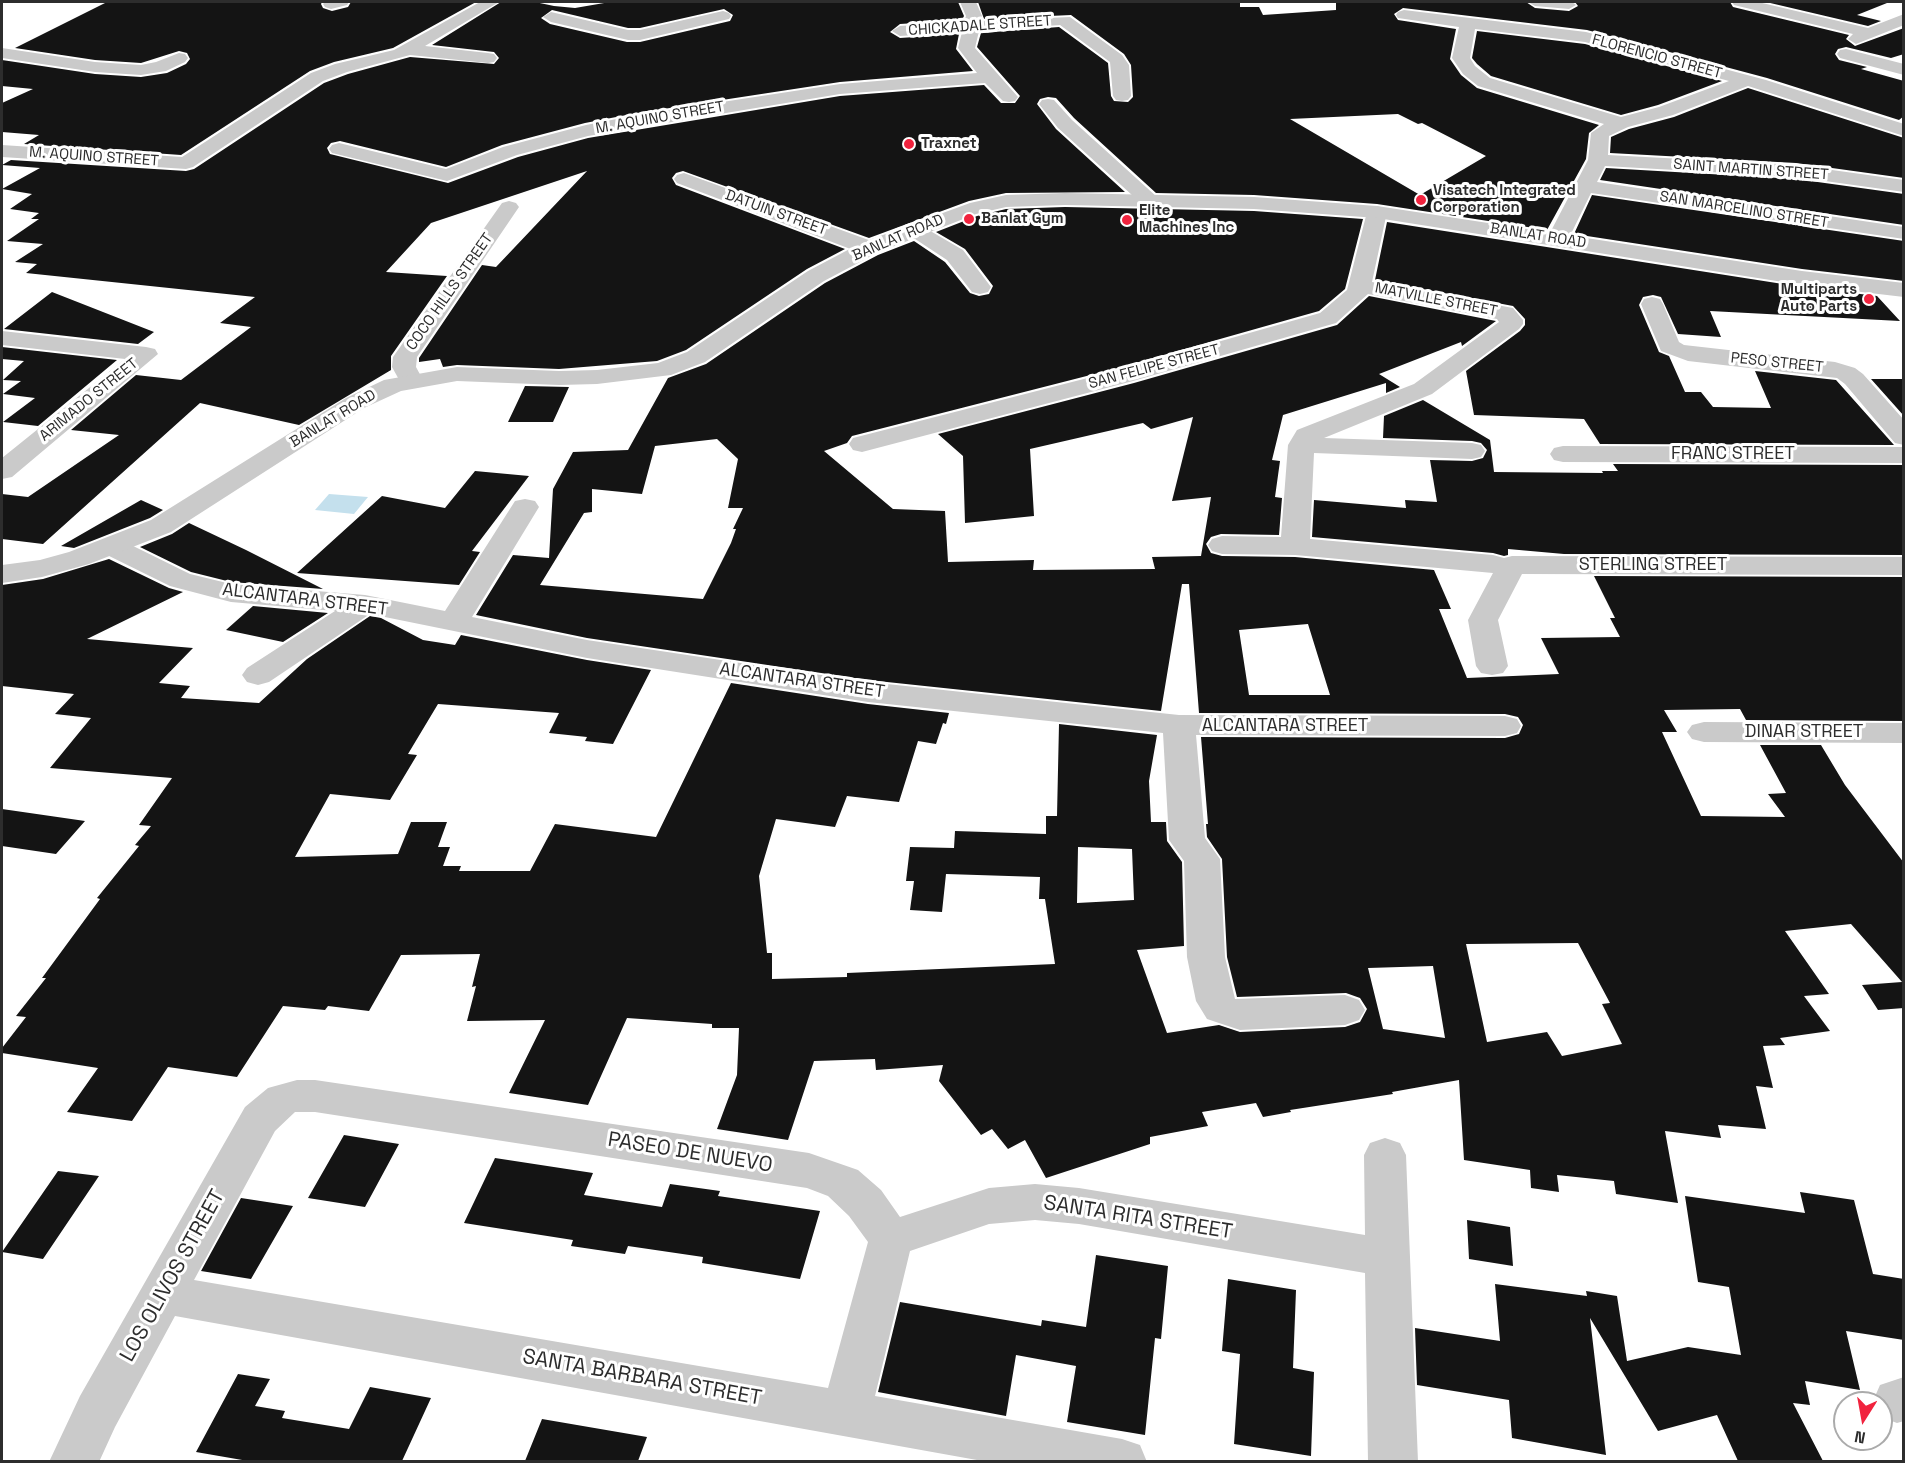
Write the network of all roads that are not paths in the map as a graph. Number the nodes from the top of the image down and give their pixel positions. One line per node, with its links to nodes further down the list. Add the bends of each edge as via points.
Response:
1 (492, 2): 13 (street)
2 (968, 2): 11 (street, via 974,16)
3 (1538, 2): 5 (street)
4 (1740, 2): 9 (street, via 1863,36)
5 (1569, 5)
6 (699, 6): 8 (street, via 730,20 628,35)
7 (1404, 15): 10 (street, FLORENCIO STREET)
8 (551, 17)
9 (1904, 20)
10 (1468, 24): 20 (street, FLORENCIO STREET, via 1586,37); 24 (street, via 1461,58 1484,82)
11 (972, 26): 12 (street, CHICKADALE STREET); 19 (street, via 966,48); 21 (street, CHICKADALE STREET, via 1052,20 1071,23 1116,59)
12 (900, 31)
13 (410, 50): 18 (street, via 488,58); 27 (street, M. AQUINO STREET, via 317,77 186,163)
14 (2, 53): 16 (street, via 141,70)
15 (1846, 54): 17 (street)
16 (179, 58)
17 (1904, 70)
18 (469, 75)
19 (989, 77): 22 (street); 26 (street, M. AQUINO STREET, via 840,89 637,121 510,151 447,176)
20 (1746, 81): 24 (street); 25 (street, FLORENCIO STREET)
21 (1122, 96)
22 (1008, 97)
23 (1048, 104): 32 (street)
24 (1621, 123): 28 (street, via 1600,133)
25 (1904, 130)
26 (339, 149)
27 (2, 151)
28 (1598, 160): 30 (street); 31 (street, SAINT MARTIN STREET, via 1796,171)
29 (684, 179): 38 (street, DATUIN STREET)
30 (1585, 186): 36 (street, SAN MARCELINO STREET); 37 (street, via 1561,233)
31 (1904, 186)
32 (1150, 201): 34 (street, BANLAT ROAD, via 1254,203); 35 (street, BANLAT ROAD, via 1006,201)
33 (509, 207): 44 (street, COCO HILLS STREET, via 405,357 404,367)
34 (1377, 212): 37 (street, BANLAT ROAD); 39 (street, SAN FELIPE STREET)
35 (913, 229): 38 (street, BANLAT ROAD); 40 (street, via 956,255)
36 (1904, 233)
37 (1552, 238): 41 (street, BANLAT ROAD, via 1802,279)
38 (869, 248): 44 (street, BANLAT ROAD, via 807,282 696,357 662,370 597,377 457,374)
39 (1360, 286): 46 (street, SAN FELIPE STREET, via 1328,318); 47 (street, MATVILLE STREET, via 1505,313 1511,324 1423,389 1306,436)
40 (980, 287)
41 (1904, 290)
42 (1652, 304): 45 (street, PESO STREET, via 1669,346 1676,350 1846,373)
43 (3, 325): 51 (street, ARIMADO STREET, via 146,354)
44 (411, 380): 55 (street, BANLAT ROAD, via 385,388 356,404 184,513)
45 (1904, 437)
46 (862, 444)
47 (1301, 445): 48 (street); 54 (street)
48 (1472, 451)
49 (1563, 454): 50 (street, FRANC STREET)
50 (1904, 455)
51 (2, 471)
52 (525, 507): 60 (street)
53 (1222, 545): 54 (street)
54 (1295, 546): 56 (street)
55 (113, 547): 58 (street, BANLAT ROAD, via 42,568); 59 (street, ALCANTARA STREET, via 180,580 231,593)
56 (1493, 564)
57 (1904, 566): 61 (street, STERLING STREET, via 1512,565 1483,620)
58 (2, 574)
59 (365, 604): 60 (street, ALCANTARA STREET); 62 (street)
60 (453, 623): 63 (street, ALCANTARA STREET, via 587,649 868,692)
61 (1492, 666)
62 (258, 675)
63 (1179, 725): 64 (street, ALCANTARA STREET); 67 (street, via 1187,840 1202,859 1206,957 1216,1001 1229,1013 1251,1015)
64 (1505, 726)
65 (1704, 732): 66 (street, DINAR STREET)
66 (1904, 733)
67 (1345, 1010)
68 (283, 1099): 70 (street, PASEO DE NUEVO, via 315,1096 809,1171 843,1183 865,1203); 72 (street, LOS OLIVOS STREET, via 260,1119)
69 (1385, 1155): 71 (street)
70 (891, 1239): 71 (street, SANTA RITA STREET, via 989,1206 1035,1202); 73 (street)
71 (1389, 1258): 76 (street)
72 (162, 1294): 73 (street, SANTA BARBARA STREET); 74 (street, LOS OLIVOS STREET)
73 (846, 1413): 75 (street, SANTA BARBARA STREET)
74 (74, 1461)
75 (1122, 1461)
76 (1393, 1461)

